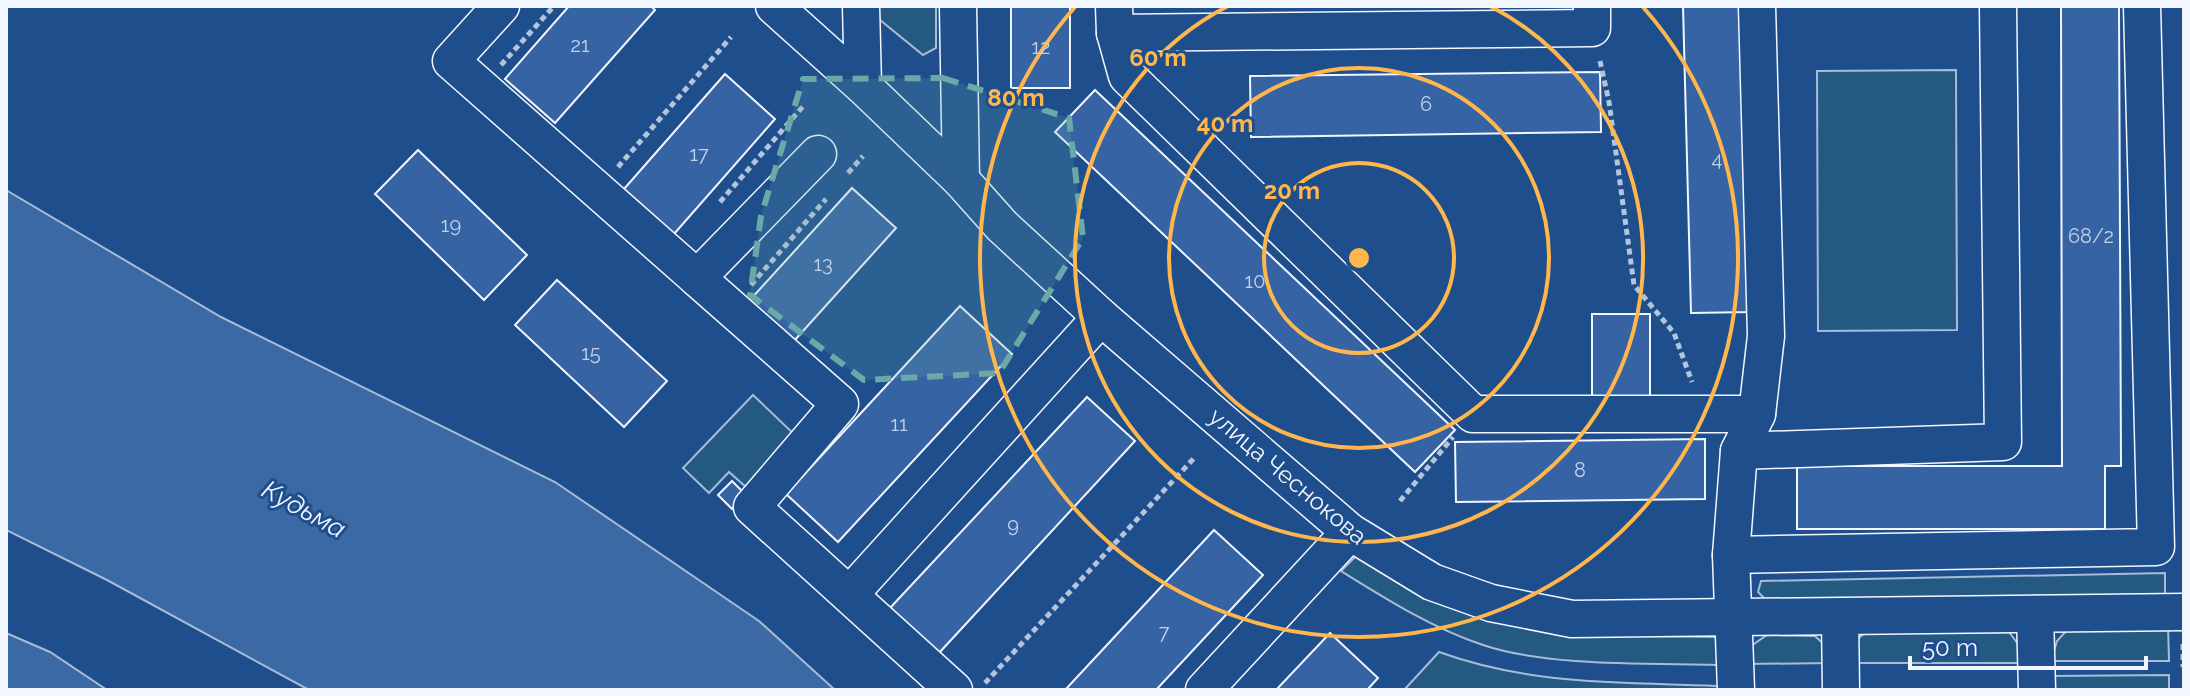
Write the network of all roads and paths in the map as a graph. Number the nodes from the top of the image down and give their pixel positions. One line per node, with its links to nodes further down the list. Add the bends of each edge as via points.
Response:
1 (501, 6): 19 (street, via 451,61)
2 (554, 6): 12 (path)
3 (774, 6): 13 (street, улица Чеснокова)
4 (861, 6): 13 (street)
5 (958, 6): 17 (street)
6 (1757, 6): 23 (street, via 1766,336)
7 (1998, 6): 24 (street, via 2003,442)
8 (2142, 6): 28 (street, via 2156,547)
9 (1592, 17): 10 (street); 22 (path, via 1634,285 1674,333)
10 (1115, 19): 21 (street, via 1127,76)
11 (731, 37): 16 (path)
12 (498, 69)
13 (863, 86): 17 (street, улица Чеснокова)
14 (805, 104): 18 (path)
15 (818, 154): 19 (street)
16 (614, 171)
17 (961, 180): 20 (street, улица Чеснокова, via 1002,226)
18 (718, 205)
19 (697, 278): 29 (street, via 840,404 752,507)
20 (1101, 317): 27 (street, улица Чеснокова); 29 (street)
21 (1473, 414): 22 (street); 26 (path)
22 (1704, 414): 23 (street)
23 (1757, 414): 24 (street)
24 (1739, 451): 28 (street)
25 (1196, 456): 35 (path)
26 (1400, 501)
27 (1350, 532): 33 (street, улица Чеснокова, via 1432,582 1491,603 1572,619); 36 (street)
28 (1731, 555): 33 (street)
29 (851, 593): 34 (street)
30 (2184, 612): 31 (street, улица Чеснокова)
31 (2035, 614): 32 (street, улица Чеснокова); 39 (street)
32 (1840, 618): 33 (street, улица Чеснокова); 38 (street)
33 (1735, 620): 37 (street)
34 (954, 690)
35 (979, 690)
36 (1204, 690)
37 (1736, 690)
38 (1841, 690)
39 (2037, 690)

